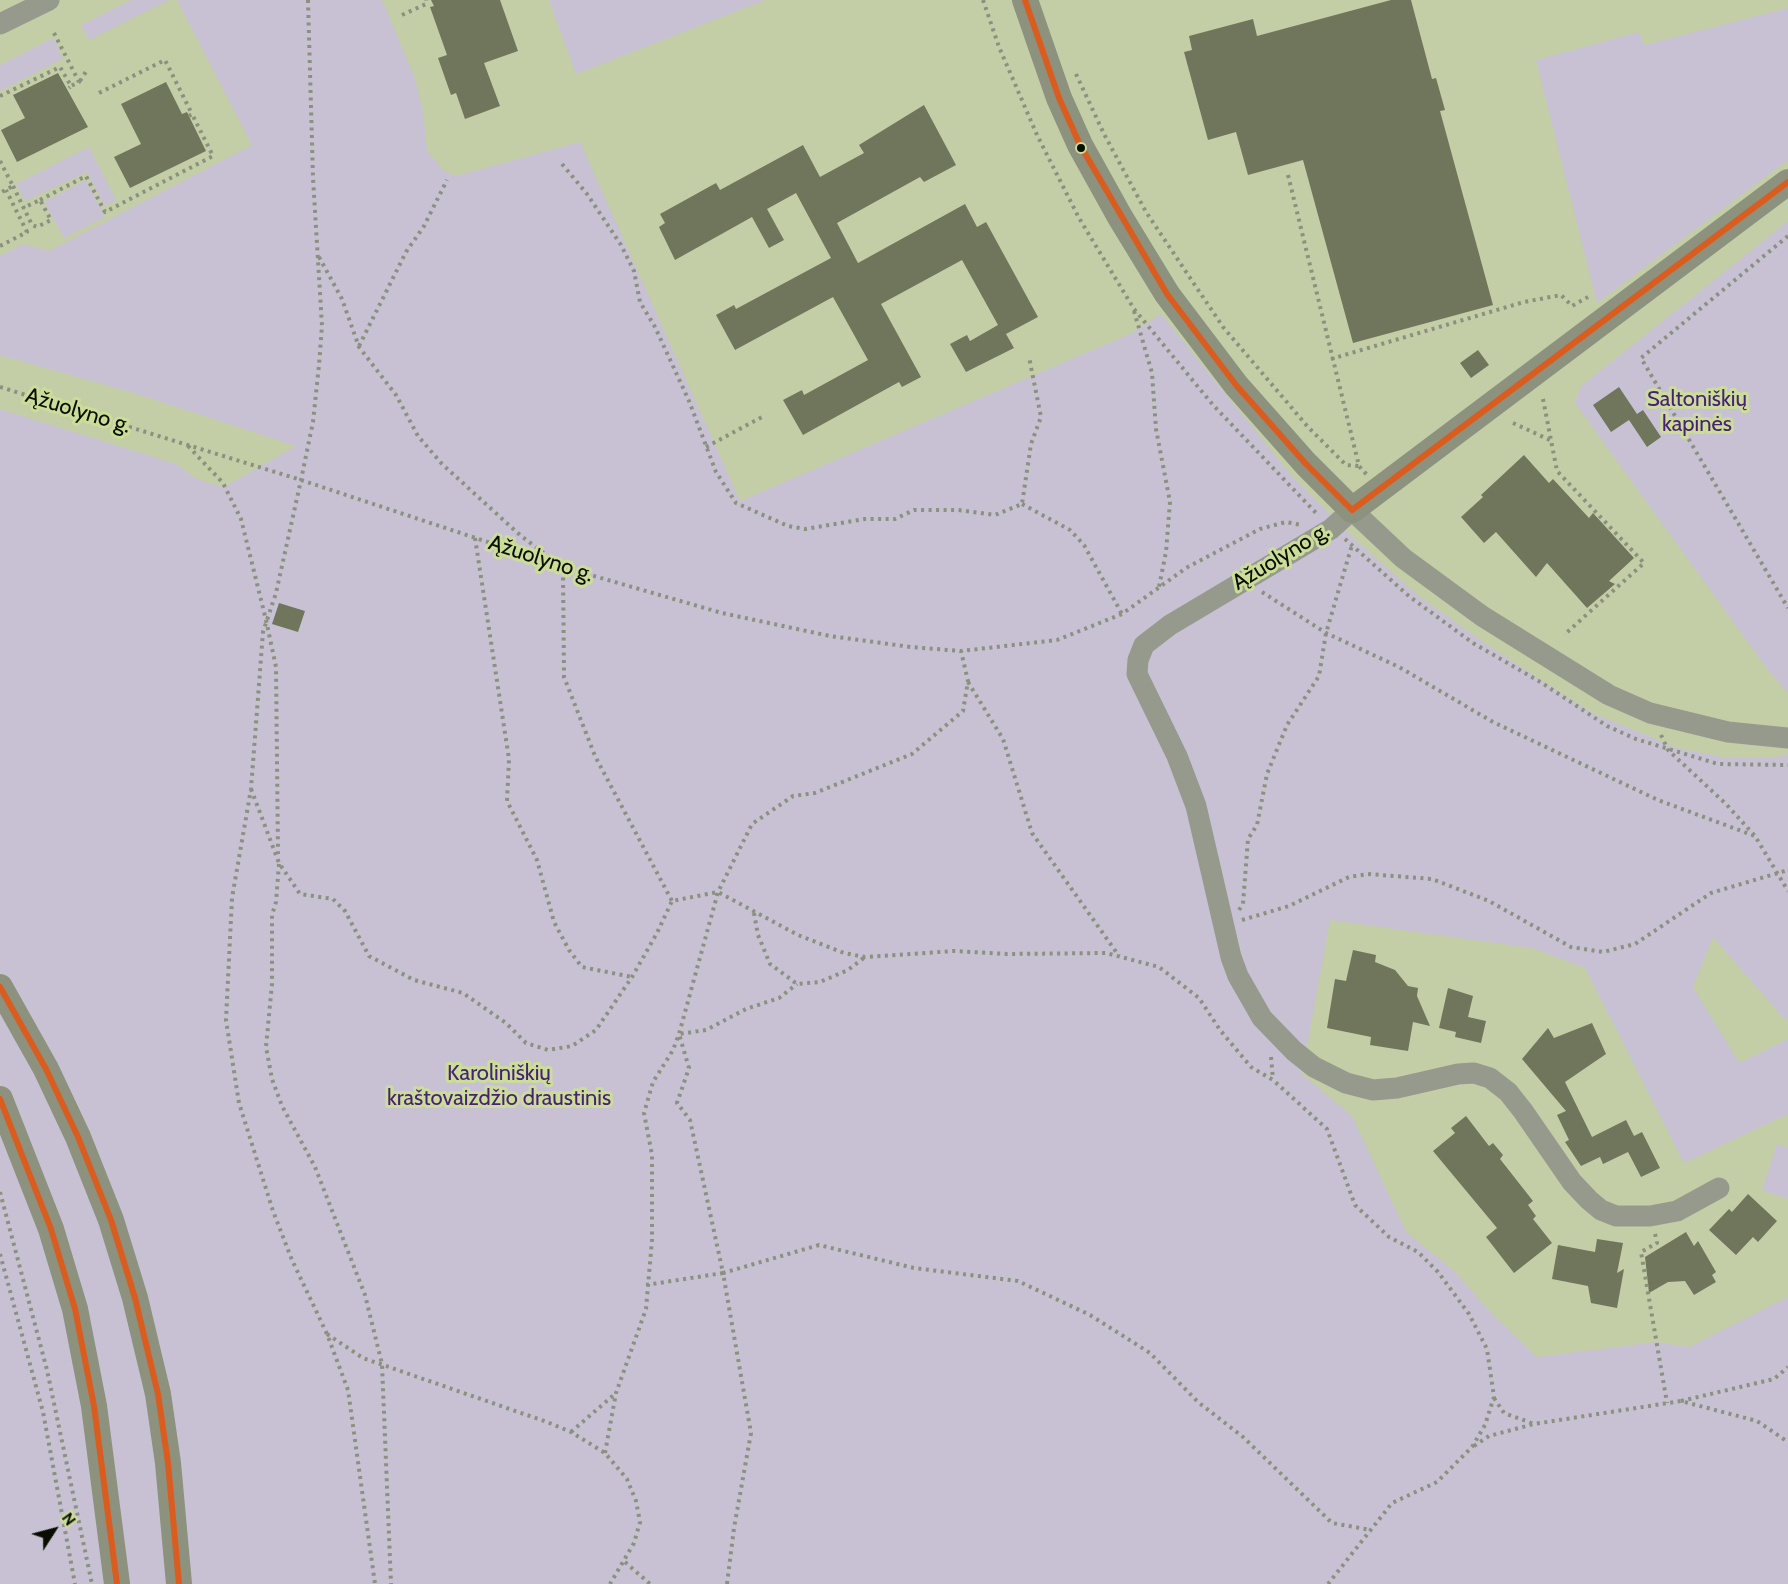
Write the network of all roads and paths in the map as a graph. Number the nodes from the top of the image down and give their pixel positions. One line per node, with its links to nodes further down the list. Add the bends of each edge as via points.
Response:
1 (49, 0): 6 (street)
2 (308, 0): 27 (path)
3 (426, 0): 5 (path, via 426,4)
4 (1025, 0): 42 (main road, via 1080,145 1167,294 1236,385)
5 (402, 15)
6 (0, 24)
7 (54, 33): 8 (path)
8 (69, 62): 9 (path); 12 (path)
9 (60, 67): 12 (path, via 70,87); 14 (path)
10 (1074, 69): 32 (path, via 1146,212 1223,327 1308,427 1346,465 1359,466)
11 (87, 70): 12 (path)
12 (79, 82)
13 (99, 93): 23 (path, via 165,60 213,156 105,212 86,176)
14 (0, 96)
15 (0, 161): 20 (path)
16 (562, 164): 39 (path, via 621,245 634,271 640,302 689,401)
17 (1288, 175): 32 (path)
18 (447, 180): 30 (path)
19 (1788, 182): 42 (main road, Ąžuolyno g.)
20 (12, 186): 21 (path); 24 (path)
21 (6, 190): 22 (path); 26 (path, via 27,232)
22 (0, 193)
23 (40, 200): 24 (path); 24 (path, via 51,220 38,227 32,225)
24 (24, 208)
25 (1788, 236): 48 (path, via 1641,358)
26 (0, 246)
27 (319, 256): 30 (path, via 342,299); 40 (path, via 320,365)
28 (1588, 297): 32 (path, via 1572,306 1561,295 1524,302)
29 (1134, 309): 47 (path, via 1152,373 1156,429 1170,502)
30 (359, 347): 45 (path, via 396,395 418,436 442,464 521,536)
31 (1029, 357): 41 (path, via 1041,417 1031,444)
32 (1331, 359)
33 (0, 387): 38 (path, Ąžuolyno g.)
34 (1543, 399): 37 (path)
35 (762, 417): 39 (path)
36 (1513, 423): 37 (path)
37 (1552, 441): 52 (path, via 1557,471 1644,562)
38 (188, 445): 40 (path, Ąžuolyno g.); 50 (path, via 223,483 241,519)
39 (706, 447): 41 (path, via 736,503 788,526 805,529 865,519 895,519 914,510 995,515)
40 (301, 480): 44 (path, Ąžuolyno g.); 50 (path, via 276,593)
41 (1022, 504): 49 (path, via 1070,530 1084,544)
42 (1352, 510): 43 (street, Ąžuolyno g.); 55 (street, via 1403,558 1482,616 1609,695)
43 (1331, 529): 46 (street, Ąžuolyno g.); 47 (path, Ąžuolyno g., via 1286,522 1260,529 1186,568)
44 (475, 538): 45 (path, Ąžuolyno g.); 71 (path, via 508,759 507,801 537,861 554,922 569,950 582,967)
45 (563, 567): 53 (path, Ąžuolyno g., via 722,613 830,636); 66 (path, via 564,677 595,756)
46 (1244, 580): 51 (path); 68 (street, Ąžuolyno g., via 1144,645 1137,674 1177,756 1196,806)
47 (1159, 588): 49 (path, Ąžuolyno g.)
48 (1788, 608)
49 (1122, 614): 53 (path, Ąžuolyno g., via 1057,640)
50 (266, 620): 59 (path); 61 (path, via 276,667)
51 (1326, 633): 57 (path, via 1352,544 1410,597 1473,643 1607,726); 60 (path, via 1399,667 1493,722 1658,800); 68 (path, via 1320,676 1287,725 1267,774 1257,825 1248,839 1243,904)
52 (1564, 635)
53 (961, 651): 54 (path)
54 (968, 681): 65 (path, via 963,711 912,754 815,793 794,796 752,824); 70 (path, via 1003,739 1032,833)
55 (1650, 713): 56 (street, via 1728,732); 57 (path)
56 (1788, 738)
57 (1668, 750): 58 (path, via 1719,764); 60 (path)
58 (1788, 765)
59 (251, 789): 61 (path); 82 (path, via 231,908 226,1020 230,1058 239,1102 273,1210)
60 (1755, 836): 63 (path)
61 (279, 863): 71 (path, via 300,894 333,899 345,911 369,956 414,980 464,993 506,1023 526,1043 548,1050 572,1046 596,1030); 83 (path, via 272,915 272,984 266,1047 272,1079 315,1167 365,1295)
62 (1788, 870): 63 (path)
63 (1778, 873): 64 (path); 68 (path, via 1711,893 1635,944 1603,952 1571,947 1489,901 1432,879 1368,874 1349,876 1289,906)
64 (1788, 891)
65 (718, 892): 66 (path); 67 (path); 74 (path)
66 (672, 901): 71 (path)
67 (754, 912): 69 (path, via 807,939); 72 (path, via 770,964)
68 (1225, 926): 78 (street, via 1231,957 1248,998 1269,1026 1314,1067 1346,1083 1373,1090 1458,1074 1490,1078 1508,1092 1589,1200 1616,1216)
69 (865, 957): 70 (path, via 954,951 1106,953); 72 (path, via 848,970 820,981)
70 (1119, 957): 86 (path, via 1159,967 1199,998 1251,1068 1273,1080 1328,1129 1355,1205 1389,1237 1425,1259 1469,1314 1487,1349)
71 (632, 977)
72 (797, 984): 74 (path, via 779,998 746,1009 706,1030)
73 (0, 987): 99 (main road, via 78,1137 111,1220 135,1298 158,1394)
74 (679, 1034): 80 (path, via 689,1068 677,1103 690,1120); 81 (path, via 653,1082 644,1113 652,1155 652,1240)
75 (0, 1099): 98 (main road, via 51,1229 75,1309 94,1406)
76 (1719, 1188): 78 (street, via 1677,1211)
77 (0, 1192): 97 (path, via 47,1370)
78 (1650, 1216): 88 (path, via 1657,1243 1641,1252)
79 (0, 1254): 96 (path, via 43,1413)
80 (723, 1273): 81 (path); 94 (path, via 819,1245 914,1268 1018,1281 1090,1315 1150,1353 1198,1402 1243,1437 1332,1523); 104 (path, via 751,1433)
81 (646, 1285): 85 (path, via 646,1309)
82 (327, 1334): 83 (path, via 363,1358); 100 (path, via 348,1390)
83 (382, 1364): 90 (path); 101 (path)
84 (1788, 1367): 87 (path, via 1774,1379)
85 (616, 1393): 90 (path); 93 (path)
86 (1494, 1397): 89 (path, via 1504,1413); 92 (path, via 1485,1425)
87 (1681, 1401): 88 (path); 91 (path, via 1757,1421)
88 (1667, 1403): 89 (path)
89 (1534, 1424): 92 (path, via 1489,1436)
90 (572, 1432): 93 (path)
91 (1788, 1442)
92 (1472, 1447): 94 (path, via 1437,1482 1392,1503)
93 (605, 1453): 95 (path, via 627,1479 640,1522)
94 (1371, 1530): 105 (path)
95 (625, 1562): 102 (path); 103 (path)
96 (75, 1584)
97 (92, 1584)
98 (117, 1584)
99 (179, 1584)
100 (375, 1584)
101 (391, 1584)
102 (610, 1584)
103 (650, 1584)
104 (727, 1584)
105 (1328, 1584)

